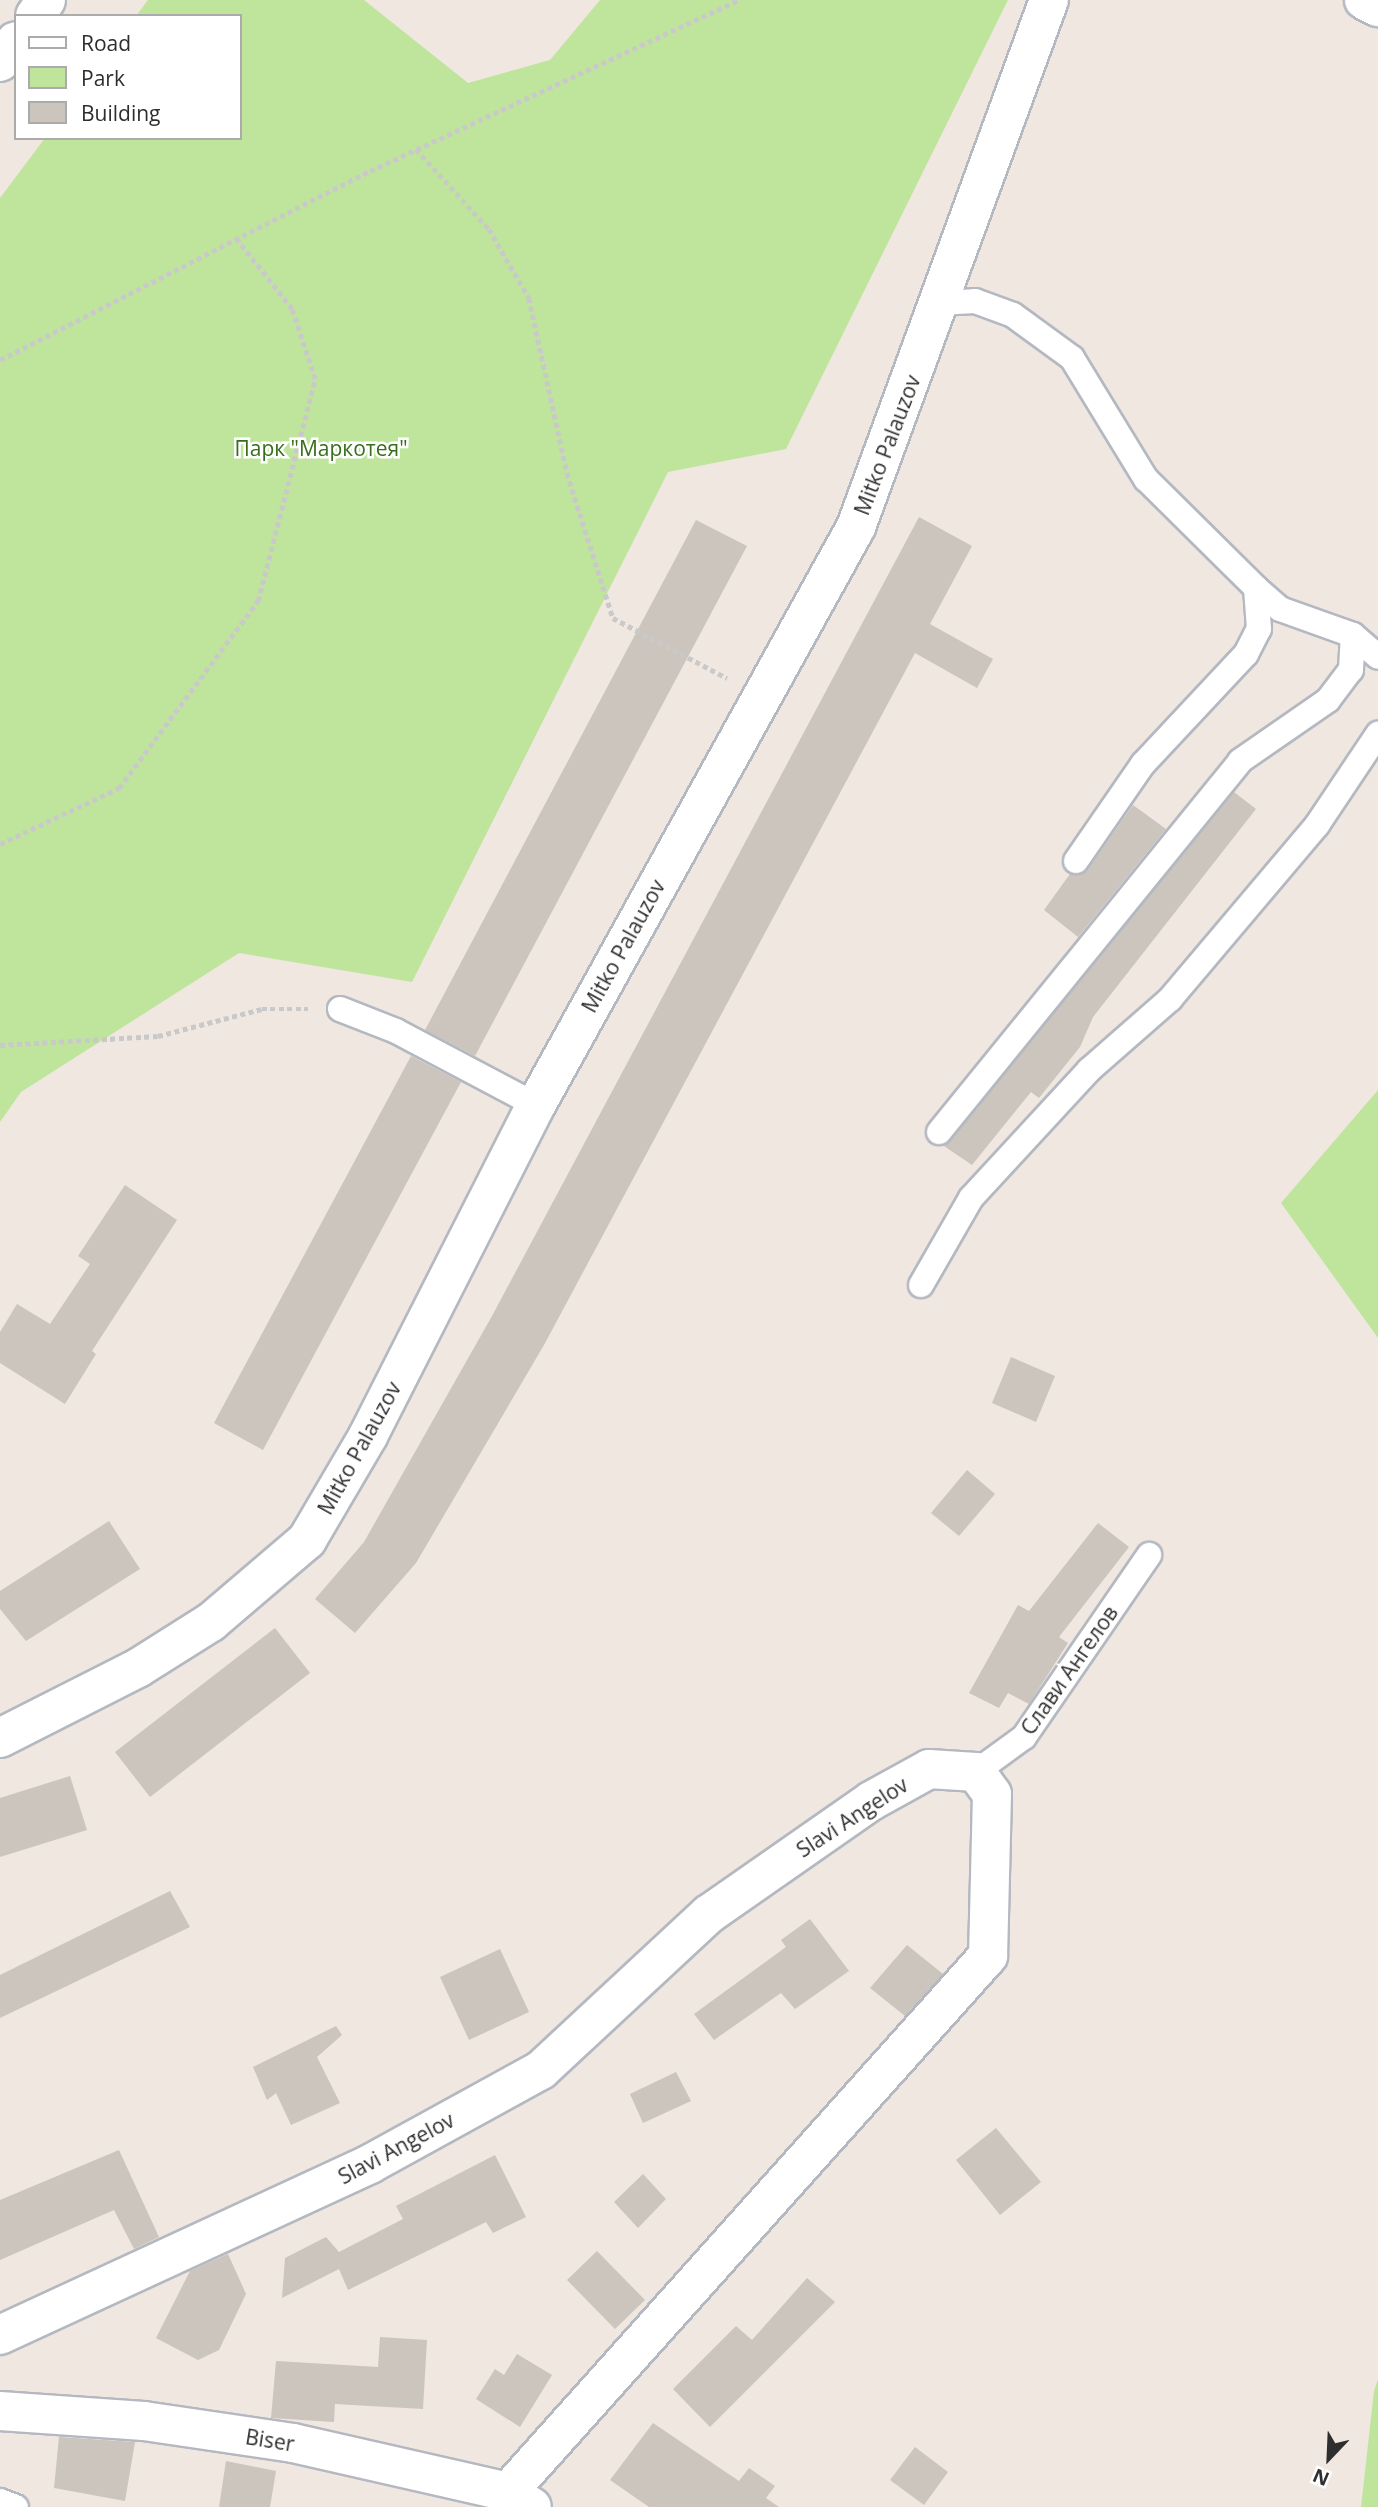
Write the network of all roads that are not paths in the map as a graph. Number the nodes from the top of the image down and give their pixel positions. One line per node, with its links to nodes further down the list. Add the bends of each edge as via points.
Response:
1 (1049, 0): 6 (street, Mitko Palauzov)
2 (1364, 0): 3 (street)
3 (1378, 7)
4 (14, 44): 5 (street)
5 (0, 62)
6 (939, 303): 7 (lane, via 975,301 1013,315 1072,358 1146,479); 13 (street, Mitko Palauzov, via 856,527)
7 (1256, 588): 8 (lane, via 1280,609); 11 (lane, via 1259,629 1246,654 1143,764)
8 (1353, 635): 9 (lane); 14 (lane, via 1351,670 1328,700 1240,761)
9 (1378, 657)
10 (1378, 734): 15 (lane, via 1317,825 1170,999 1089,1070 971,1198)
11 (1076, 861)
12 (340, 1009): 13 (lane, via 396,1031)
13 (536, 1105): 17 (street, Mitko Palauzov, via 368,1436 307,1540 211,1622 138,1668)
14 (939, 1132)
15 (921, 1285)
16 (1149, 1555): 18 (lane, Слави Ангелов, via 1024,1737)
17 (0, 1738)
18 (976, 1772): 19 (street, Slavi Angelov, via 929,1769 871,1801 709,1914 541,2070 370,2164); 21 (street, via 992,1794 988,1956)
19 (0, 2335)
20 (0, 2411): 21 (street, Biser, via 144,2421 293,2443)
21 (520, 2499)
22 (0, 2501): 23 (lane)
23 (16, 2507)

